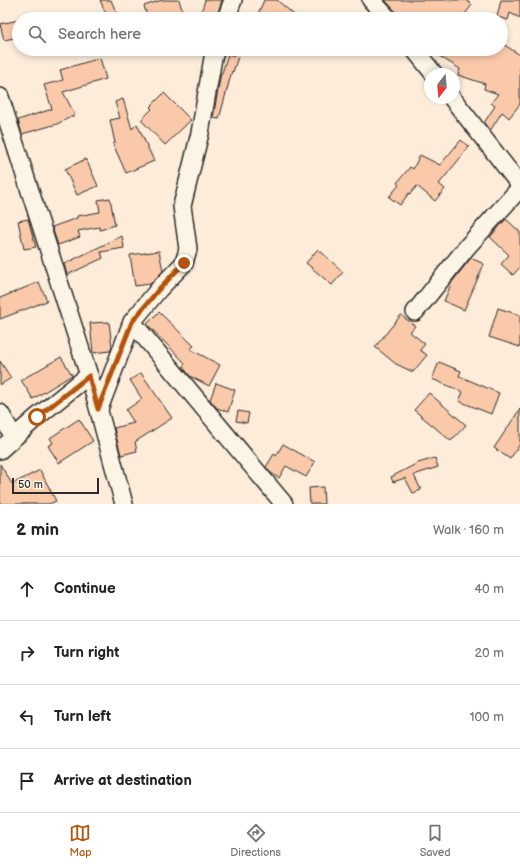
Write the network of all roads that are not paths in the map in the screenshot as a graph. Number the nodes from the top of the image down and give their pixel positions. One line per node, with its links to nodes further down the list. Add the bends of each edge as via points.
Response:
1 (233, 0): 3 (street)
2 (371, 0): 4 (street)
3 (229, 12)
4 (382, 12)
5 (214, 56): 13 (street, via 200,133 182,206 188,249 184,263)
6 (420, 56): 7 (street)
7 (429, 68)
8 (0, 97): 14 (street)
9 (457, 104): 10 (street)
10 (520, 185)
11 (520, 188): 12 (street, via 467,246)
12 (415, 312)
13 (132, 322): 15 (street); 20 (street)
14 (89, 376): 15 (street); 17 (street)
15 (98, 409): 19 (street)
16 (0, 413): 17 (street)
17 (14, 437): 18 (street)
18 (0, 450)
19 (124, 504)
20 (284, 504)

